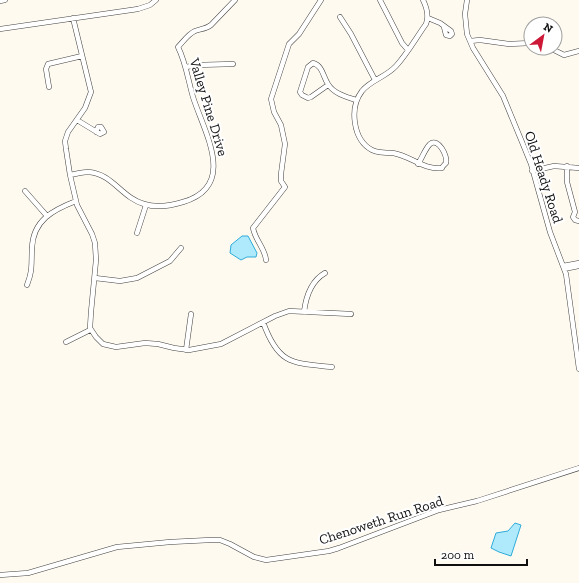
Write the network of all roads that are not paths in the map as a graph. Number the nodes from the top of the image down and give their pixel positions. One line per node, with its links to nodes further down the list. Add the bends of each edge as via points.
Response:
1 (5, 0): 8 (street)
2 (156, 0): 9 (street, via 138,9)
3 (235, 0): 21 (street, Valley Pine Drive, via 211,25 194,31 178,48)
4 (321, 0): 41 (street, via 287,48 271,99 285,144 281,174 285,187 253,228 266,254)
5 (380, 0): 16 (street)
6 (423, 0): 11 (street)
7 (467, 0): 14 (street, Old Heady Road, via 465,22)
8 (0, 1)
9 (73, 18): 13 (street); 19 (street)
10 (340, 18): 22 (street)
11 (428, 18): 12 (street); 16 (street)
12 (444, 27)
13 (0, 29)
14 (470, 41): 15 (street); 31 (street, Old Heady Road, via 503,96)
15 (523, 43)
16 (408, 50): 22 (street, via 391,71)
17 (579, 52): 18 (street)
18 (563, 54)
19 (82, 56): 24 (street, via 47,65); 26 (street, via 91,92 88,103)
20 (234, 64): 21 (street)
21 (186, 67): 35 (street, Valley Pine Drive, via 193,97 214,156 214,174 205,190 192,199 168,206)
22 (375, 80): 25 (street, via 362,90)
23 (328, 85): 23 (street, via 320,67 314,63 308,67 300,92 308,98); 25 (street, via 335,92)
24 (49, 87)
25 (356, 100): 28 (street, via 355,122 358,136 364,144 374,151 399,154)
26 (77, 120): 27 (street); 32 (street, via 70,128 65,141)
27 (96, 132)
28 (418, 164): 28 (street, via 428,168 442,168 446,163 446,157 440,146 433,142)
29 (567, 166): 30 (street); 31 (street); 36 (street, via 567,182)
30 (579, 168)
31 (532, 171): 44 (street, Old Heady Road)
32 (70, 175): 34 (street); 35 (street, Valley Pine Drive, via 88,172 99,174 114,183 131,199)
33 (25, 191): 37 (street)
34 (76, 201): 37 (street); 46 (street, via 95,243)
35 (146, 205): 39 (street)
36 (577, 213): 38 (street, via 574,219)
37 (47, 216): 47 (street, via 33,238 32,272)
38 (579, 221)
39 (137, 233)
40 (181, 248): 46 (street, via 170,261 137,278 120,281)
41 (266, 260)
42 (579, 263): 44 (street)
43 (579, 266): 44 (street)
44 (563, 268): 56 (street, Old Heady Road)
45 (325, 272): 48 (street, via 310,289)
46 (95, 278): 52 (street)
47 (27, 285)
48 (304, 312): 50 (street); 51 (street, via 289,311)
49 (191, 314): 54 (street)
50 (351, 314)
51 (263, 322): 54 (street, via 221,344); 55 (street, via 279,352 288,360)
52 (90, 330): 53 (street); 54 (street, via 103,344 116,347 145,343)
53 (66, 342)
54 (186, 350)
55 (332, 367)
56 (579, 369)
57 (579, 468): 58 (street, Chenoweth Run Road, via 477,501 439,510 329,551 266,560 254,557 220,540 170,542 117,547 28,573)
58 (0, 575)

